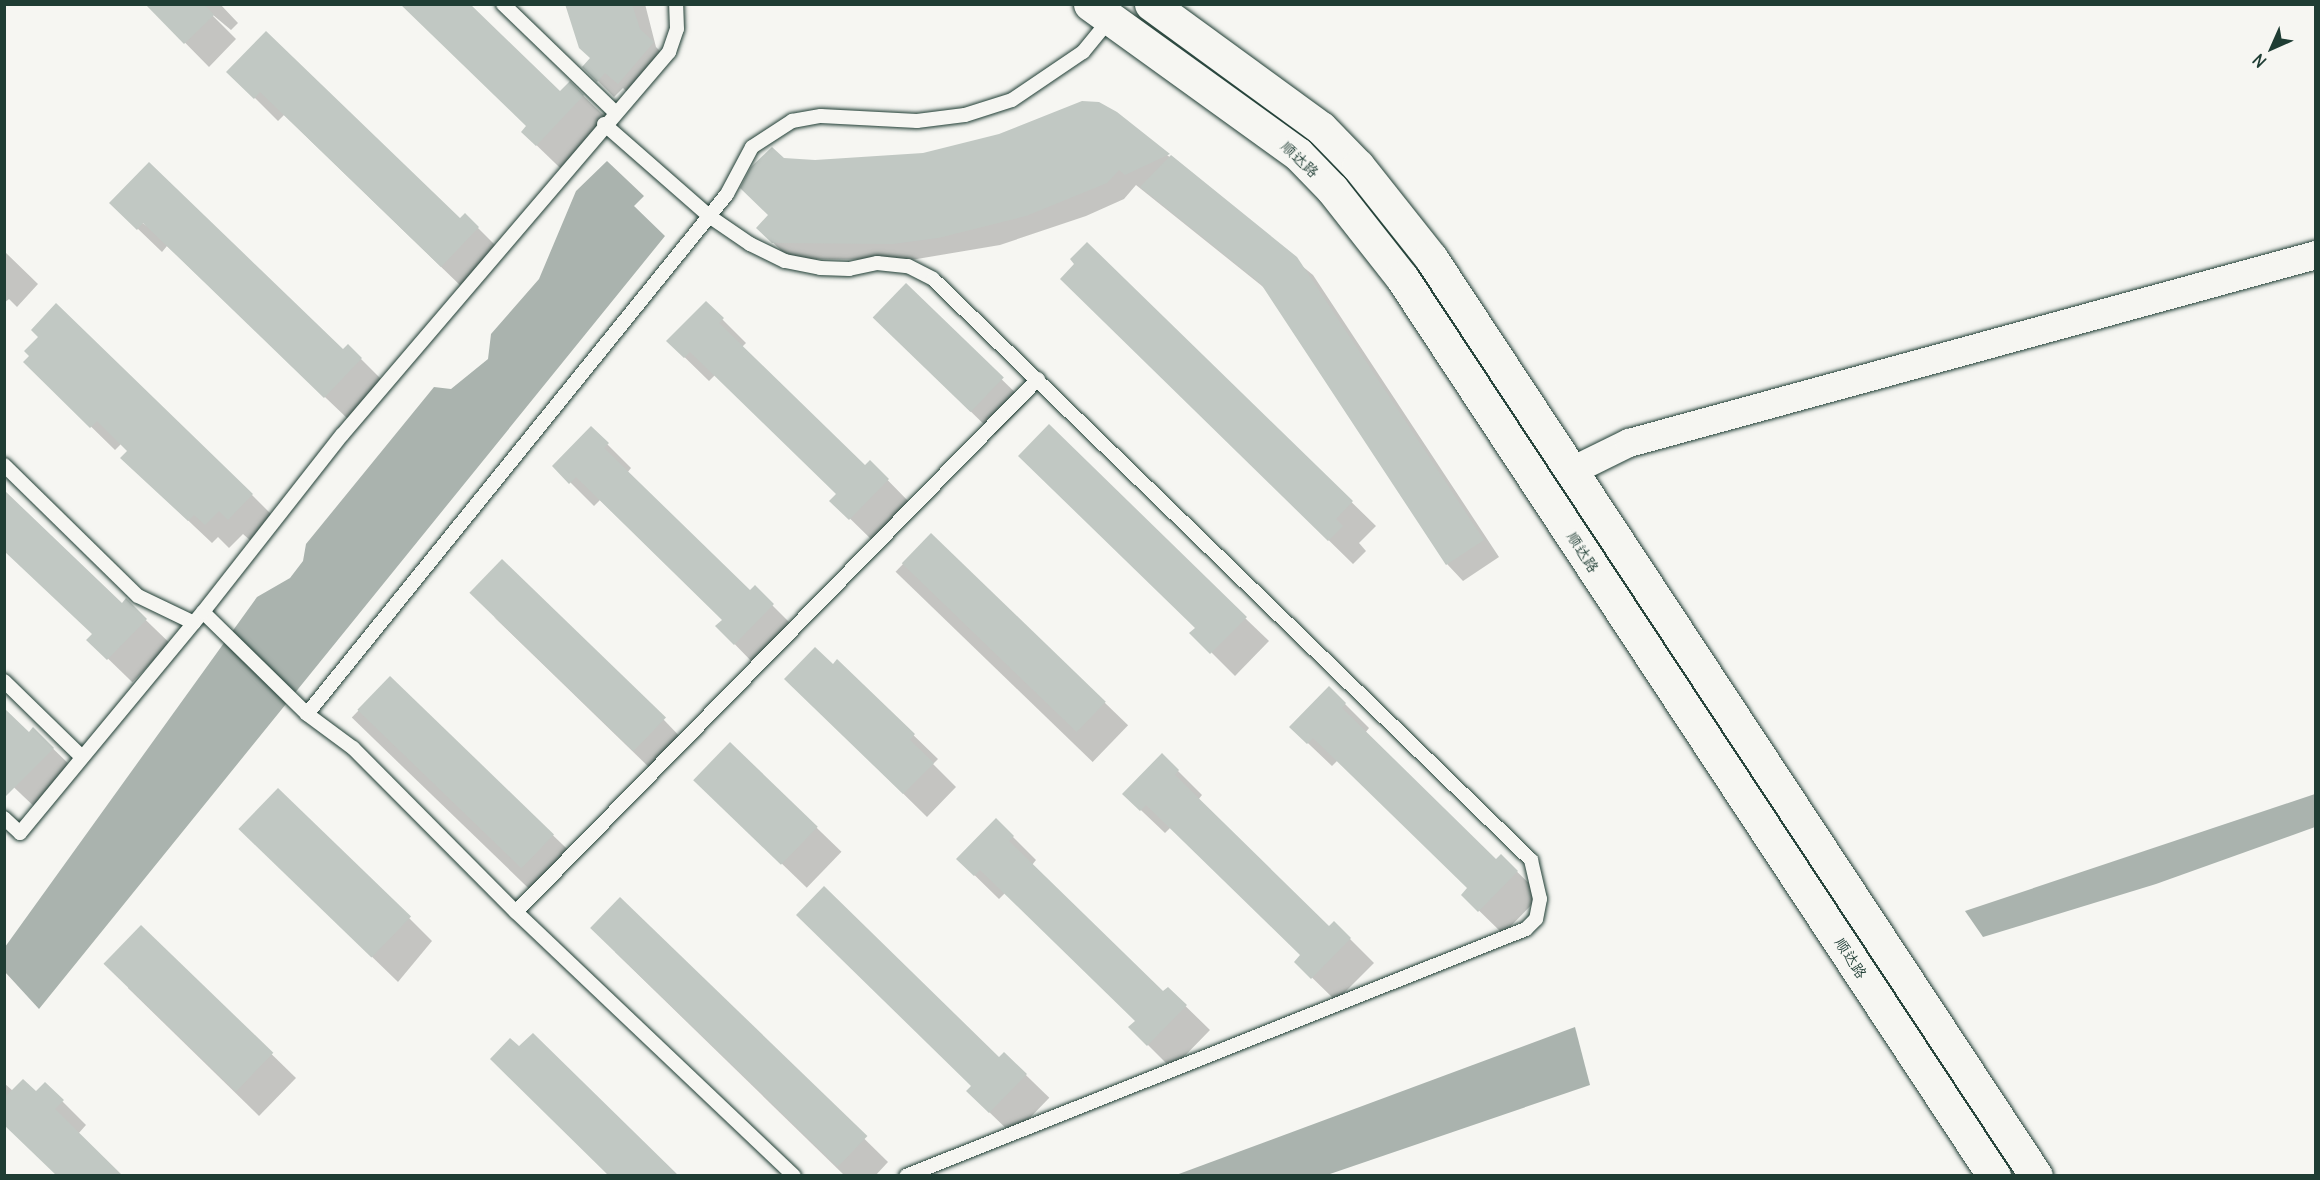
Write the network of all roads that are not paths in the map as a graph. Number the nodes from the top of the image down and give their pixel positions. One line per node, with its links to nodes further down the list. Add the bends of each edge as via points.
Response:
1 (503, 4): 5 (lane)
2 (676, 4): 5 (lane, via 677,30 669,52)
3 (1151, 4): 11 (main road, via 1313,121 1358,166 1431,258)
4 (1100, 12): 7 (lane, via 1083,52 1012,100 965,115 917,121 821,116 792,121 752,147 727,194); 20 (main road, 顺达路, via 1298,154 1332,189 1402,278)
5 (615, 112): 6 (lane)
6 (604, 124): 7 (lane); 12 (lane, via 342,435)
7 (709, 216): 9 (lane, via 750,244 785,261 820,268 877,263 908,266 933,279); 14 (lane)
8 (2316, 255): 11 (street, via 1629,443)
9 (1038, 379): 17 (lane); 19 (lane, via 1531,860 1540,899 1536,919 1526,929)
10 (4, 465): 12 (lane, via 138,596)
11 (1572, 471): 21 (main road)
12 (199, 617): 14 (lane); 15 (lane)
13 (4, 681): 15 (lane)
14 (307, 714): 17 (lane, via 352,748)
15 (82, 758): 16 (lane, via 20,833)
16 (4, 818)
17 (516, 912): 18 (lane)
18 (794, 1176)
19 (906, 1176)
20 (1994, 1176)
21 (2036, 1176)

